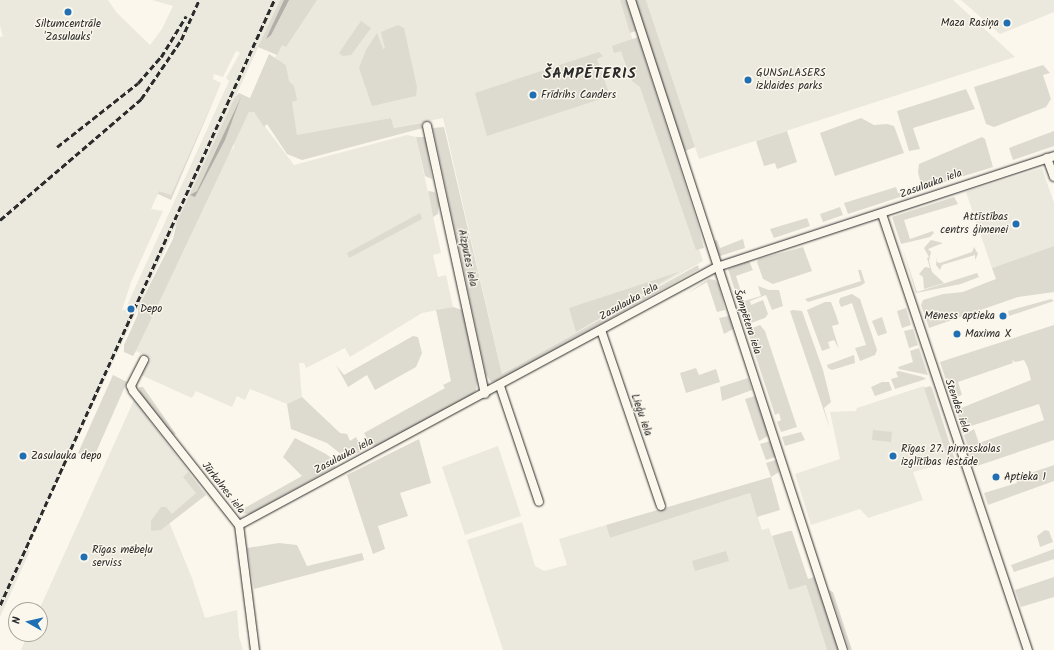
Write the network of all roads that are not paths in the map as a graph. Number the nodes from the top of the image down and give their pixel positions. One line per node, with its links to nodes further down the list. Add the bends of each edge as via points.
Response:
1 (631, 0): 6 (street, Šampētera iela)
2 (428, 126): 10 (street, Aizputes iela)
3 (1051, 157): 4 (street); 5 (street, Zasulauka iela)
4 (1054, 177)
5 (882, 214): 6 (street, Zasulauka iela); 16 (street, Stendes iela)
6 (717, 267): 7 (street, Zasulauka iela); 15 (street, Šampētera iela)
7 (601, 330): 9 (street, Zasulauka iela); 12 (street, Lieģu iela)
8 (144, 360): 13 (street, Jūrkalnes iela, via 131,386 133,391)
9 (500, 386): 10 (street, Zasulauka iela); 11 (street)
10 (485, 394): 13 (street, Zasulauka iela)
11 (539, 502)
12 (661, 506)
13 (239, 525): 14 (street, Jūrkalnes iela)
14 (255, 650)
15 (843, 650)
16 (1028, 650)

